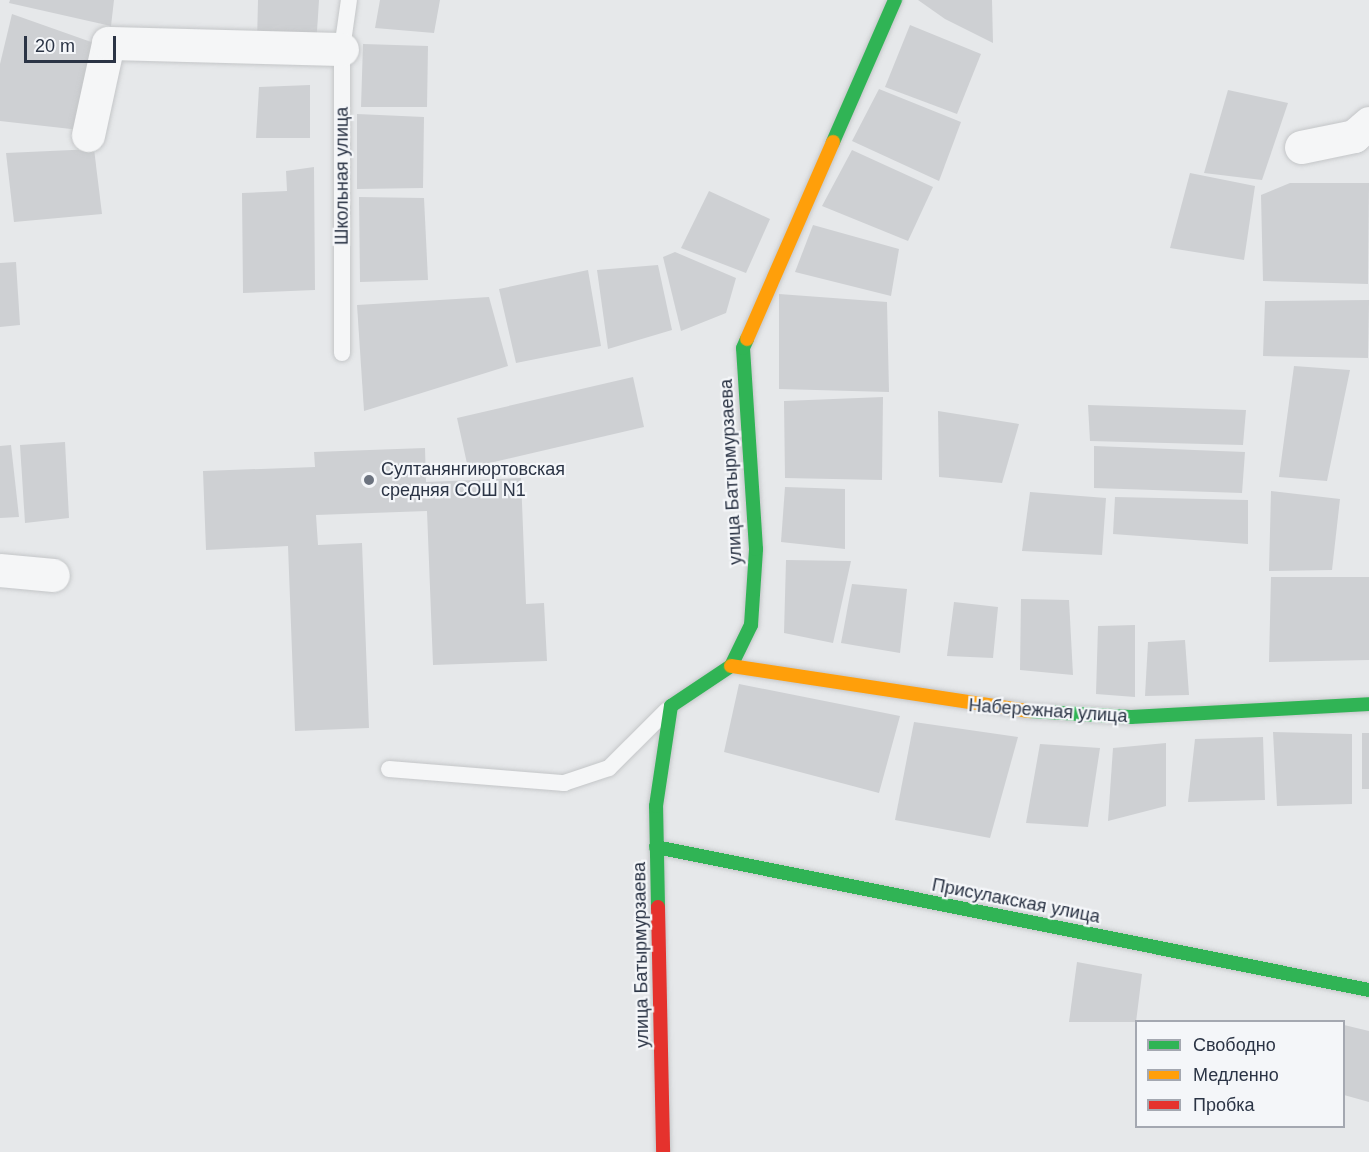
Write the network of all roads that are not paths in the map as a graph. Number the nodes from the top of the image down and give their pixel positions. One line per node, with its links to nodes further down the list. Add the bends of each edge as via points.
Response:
1 (349, 0): 3 (lane, Школьная улица)
2 (895, 0): 10 (street, улица Батырмурзаева, via 743,348 756,549 751,625)
3 (342, 49): 5 (street, via 108,43); 7 (lane, Школьная улица)
4 (1369, 123): 6 (street, via 1354,136)
5 (88, 135)
6 (1301, 147)
7 (342, 353)
8 (0, 570): 9 (street)
9 (53, 575)
10 (731, 666): 11 (street, Набережная улица, via 1010,710 1131,717); 12 (street)
11 (1369, 704)
12 (671, 706): 13 (lane, via 609,768 564,783); 14 (street, улица Батырмурзаева, via 656,807)
13 (389, 770)
14 (656, 847): 15 (street, Присулакская улица); 16 (street, улица Батырмурзаева)
15 (1369, 990)
16 (663, 1152)

